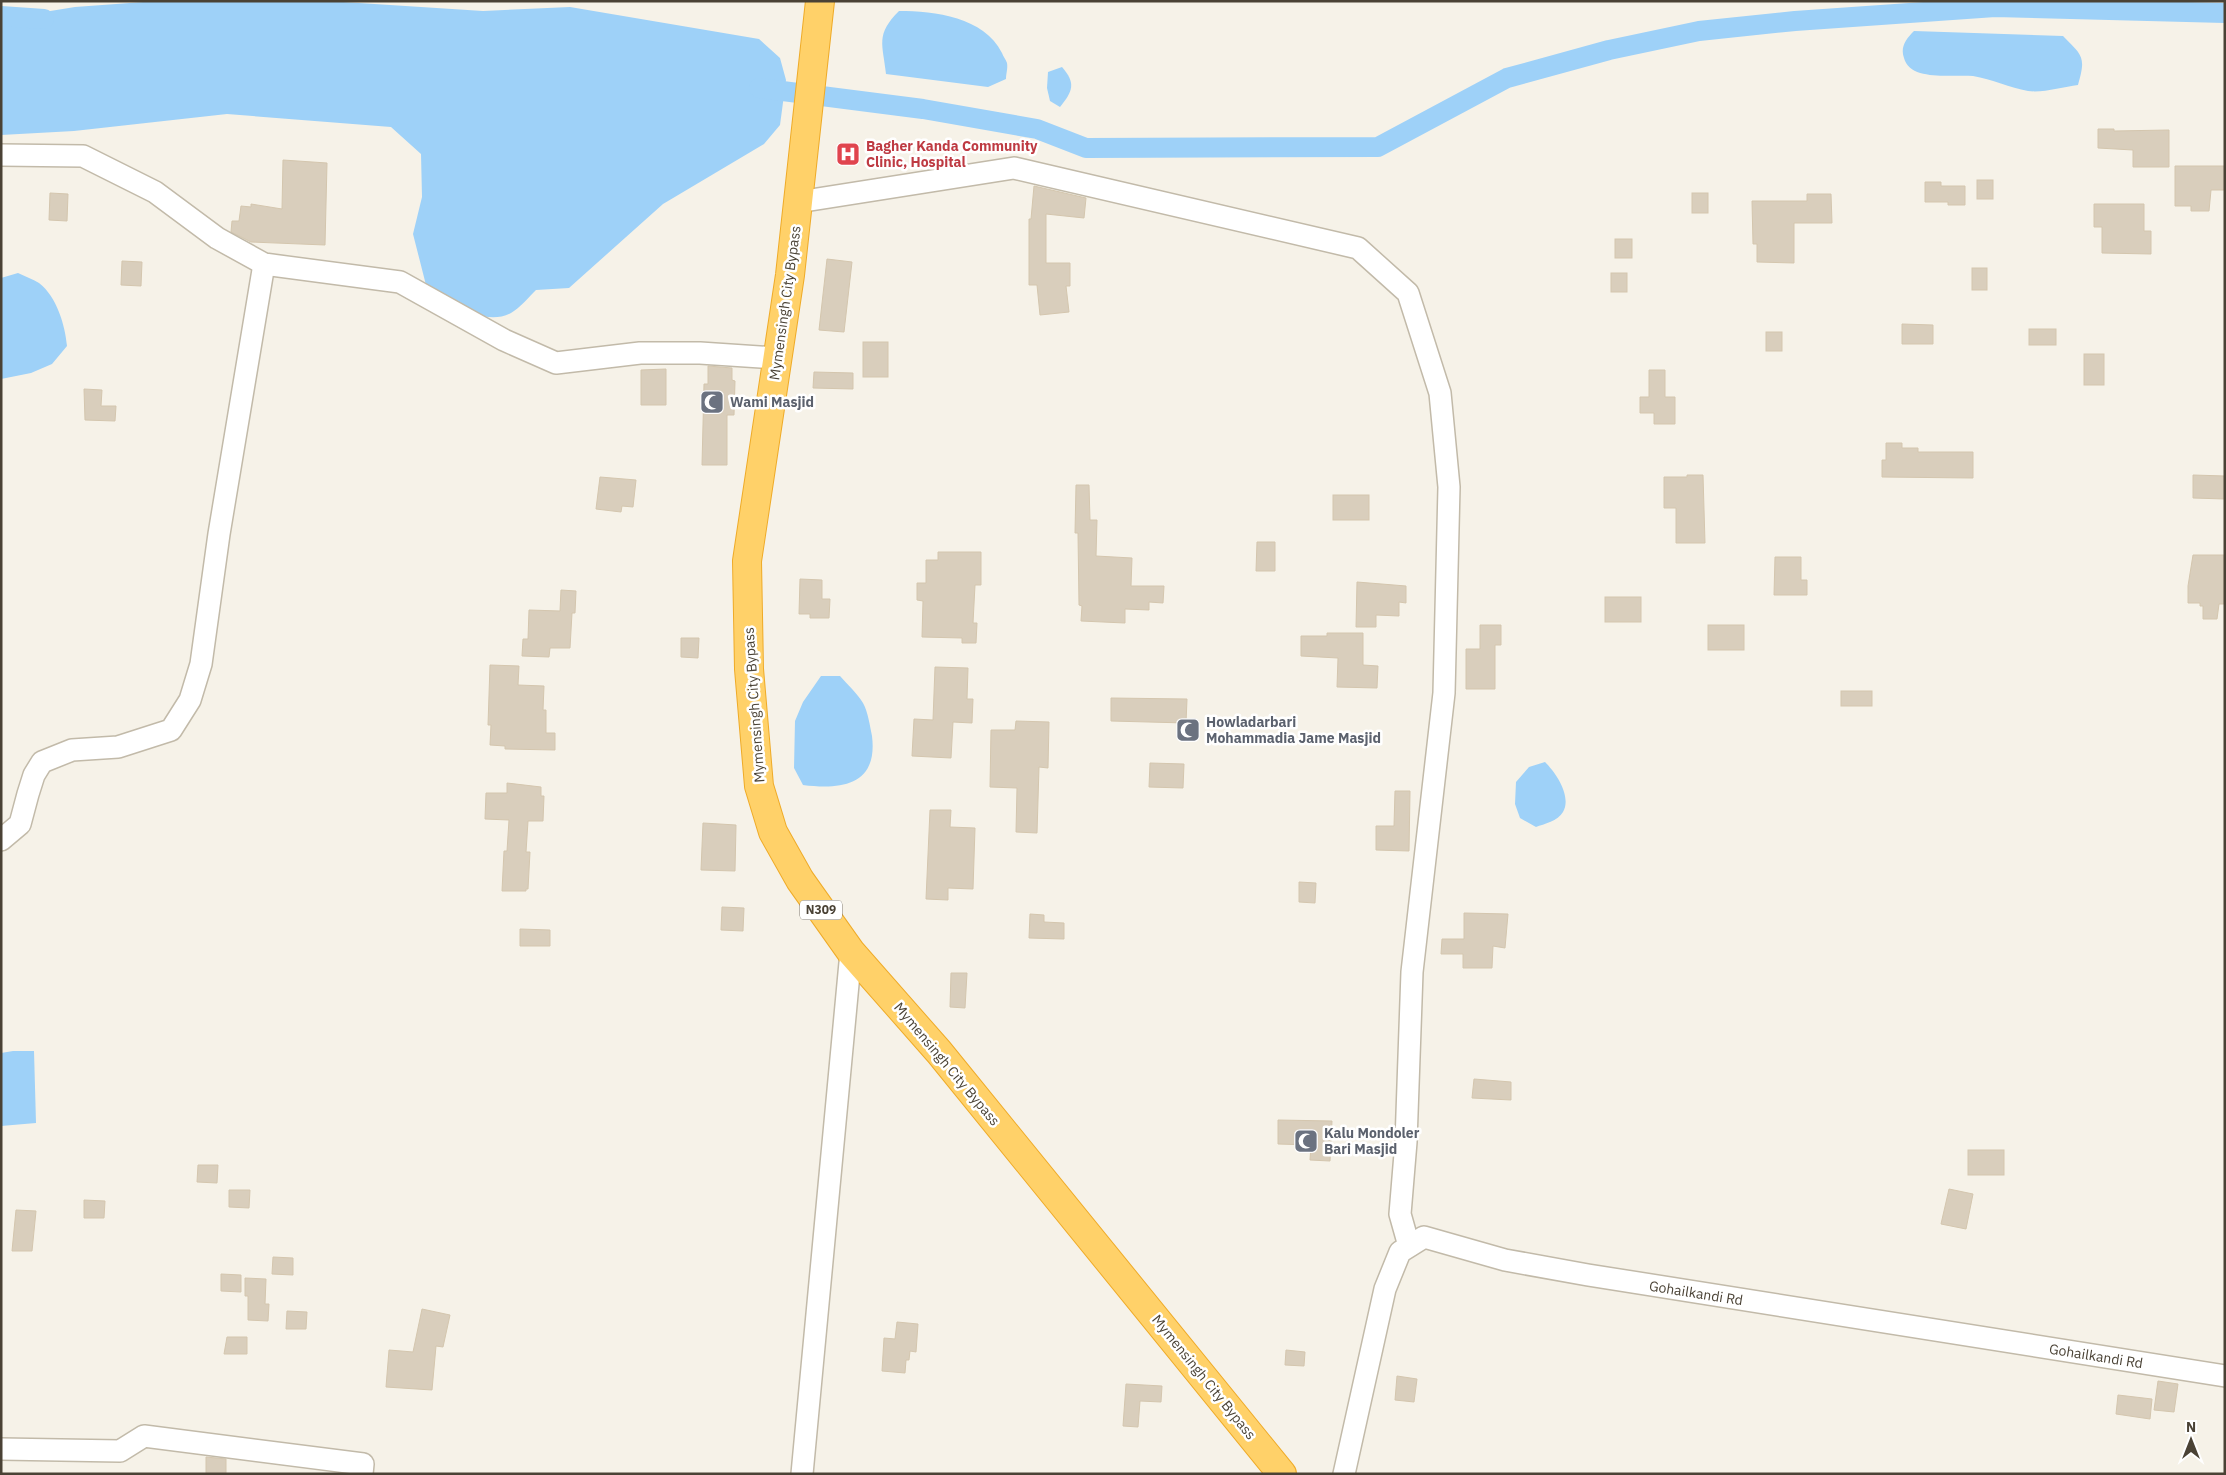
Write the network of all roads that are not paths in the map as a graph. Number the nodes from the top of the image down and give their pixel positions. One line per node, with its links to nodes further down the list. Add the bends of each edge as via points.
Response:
1 (820, 1): 3 (highway, Mymensingh City Bypass)
2 (1, 155): 4 (street, via 83,156 155,192 217,238)
3 (798, 202): 5 (highway, Mymensingh City Bypass / N309); 8 (street, via 1014,168 1358,248 1408,293 1440,393 1449,487 1444,693 1412,972 1400,1214)
4 (264, 264): 5 (street, via 400,282 504,340 556,363 640,353); 6 (street, via 201,664 190,700 171,730 118,747 72,750 42,762 34,775 20,824)
5 (778, 358): 7 (highway, Mymensingh City Bypass / N309, via 747,561 749,669 758,786 773,832 800,880)
6 (1, 840)
7 (851, 952): 12 (street); 13 (highway, Mymensingh City Bypass / N309, via 939,1052)
8 (1409, 1246): 9 (street, Gohailkandi Rd, via 1424,1237 1505,1260 1588,1275); 14 (street, via 1400,1252 1385,1289)
9 (2225, 1376)
10 (1, 1449): 11 (street, via 120,1451 144,1436 363,1464)
11 (362, 1474)
12 (802, 1474)
13 (1282, 1474)
14 (1344, 1474)

